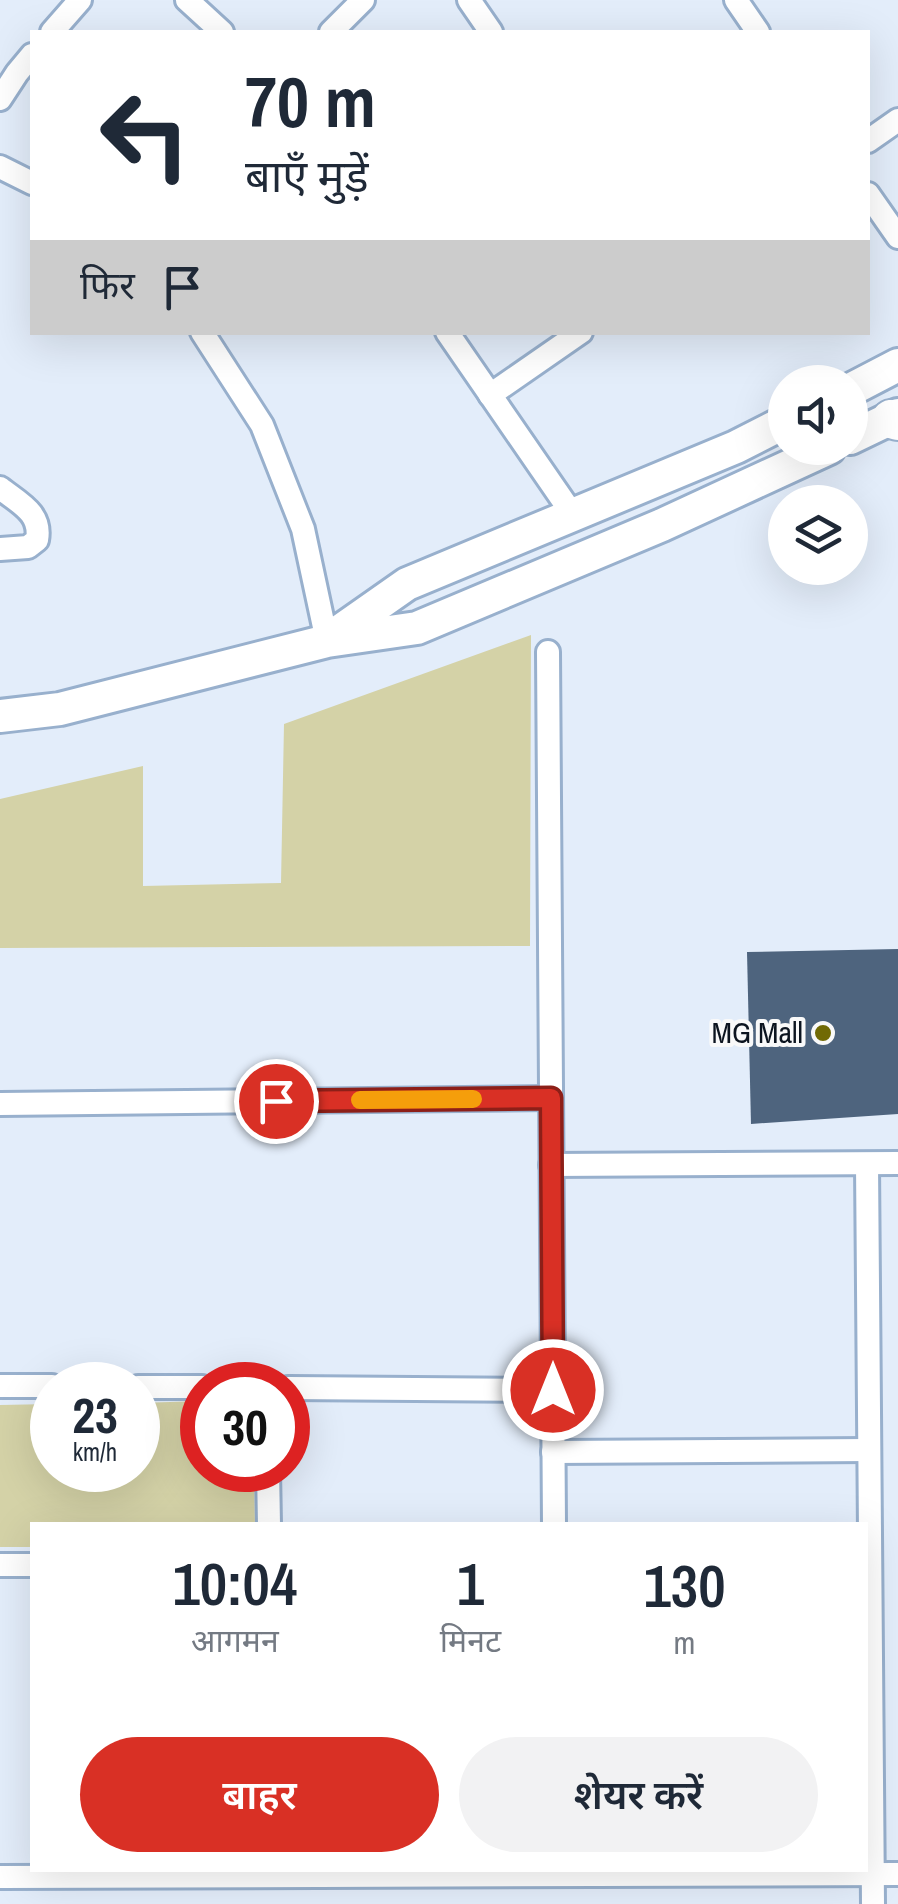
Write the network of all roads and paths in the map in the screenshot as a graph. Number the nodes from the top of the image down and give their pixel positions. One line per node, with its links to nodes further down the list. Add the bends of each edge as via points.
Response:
1 (80, 0): 6 (street)
2 (188, 0): 7 (street)
3 (363, 0): 8 (street)
4 (469, 0): 9 (street)
5 (745, 3): 10 (street)
6 (54, 30)
7 (220, 30)
8 (332, 30)
9 (489, 30)
10 (757, 30)
11 (30, 57): 12 (street)
12 (0, 99)
13 (898, 120): 14 (street)
14 (870, 140)
15 (0, 167): 16 (street)
16 (30, 182)
17 (870, 197): 18 (street)
18 (898, 236)
19 (204, 335): 32 (street, via 262,425 303,529)
20 (449, 335): 24 (street)
21 (578, 335): 24 (street)
22 (898, 365): 23 (main road)
23 (868, 381)
24 (490, 395): 30 (street)
25 (896, 418): 26 (main road)
26 (868, 430)
27 (768, 431): 30 (main road)
28 (791, 465): 32 (main road, via 417,628)
29 (0, 488): 31 (street, via 40,526 28,547)
30 (573, 515): 32 (main road, via 407,584)
31 (0, 550)
32 (327, 640): 34 (main road, via 60,709)
33 (548, 652): 35 (street)
34 (0, 716)
35 (551, 1098): 36 (street); 39 (street)
36 (0, 1104)
37 (898, 1163): 38 (street)
38 (866, 1164): 39 (street); 44 (street)
39 (552, 1165): 43 (street)
40 (0, 1386): 41 (street)
41 (30, 1386)
42 (310, 1388): 43 (street)
43 (553, 1390): 45 (street)
44 (869, 1450): 45 (street); 51 (street)
45 (554, 1452): 48 (street)
46 (268, 1492): 47 (street)
47 (269, 1522)
48 (554, 1522)
49 (30, 1564): 50 (street)
50 (0, 1565)
51 (868, 1649): 54 (street)
52 (276, 1873): 53 (street); 56 (street)
53 (558, 1873): 54 (street)
54 (873, 1874): 55 (street); 57 (street)
55 (898, 1874)
56 (0, 1877)
57 (873, 1904)

